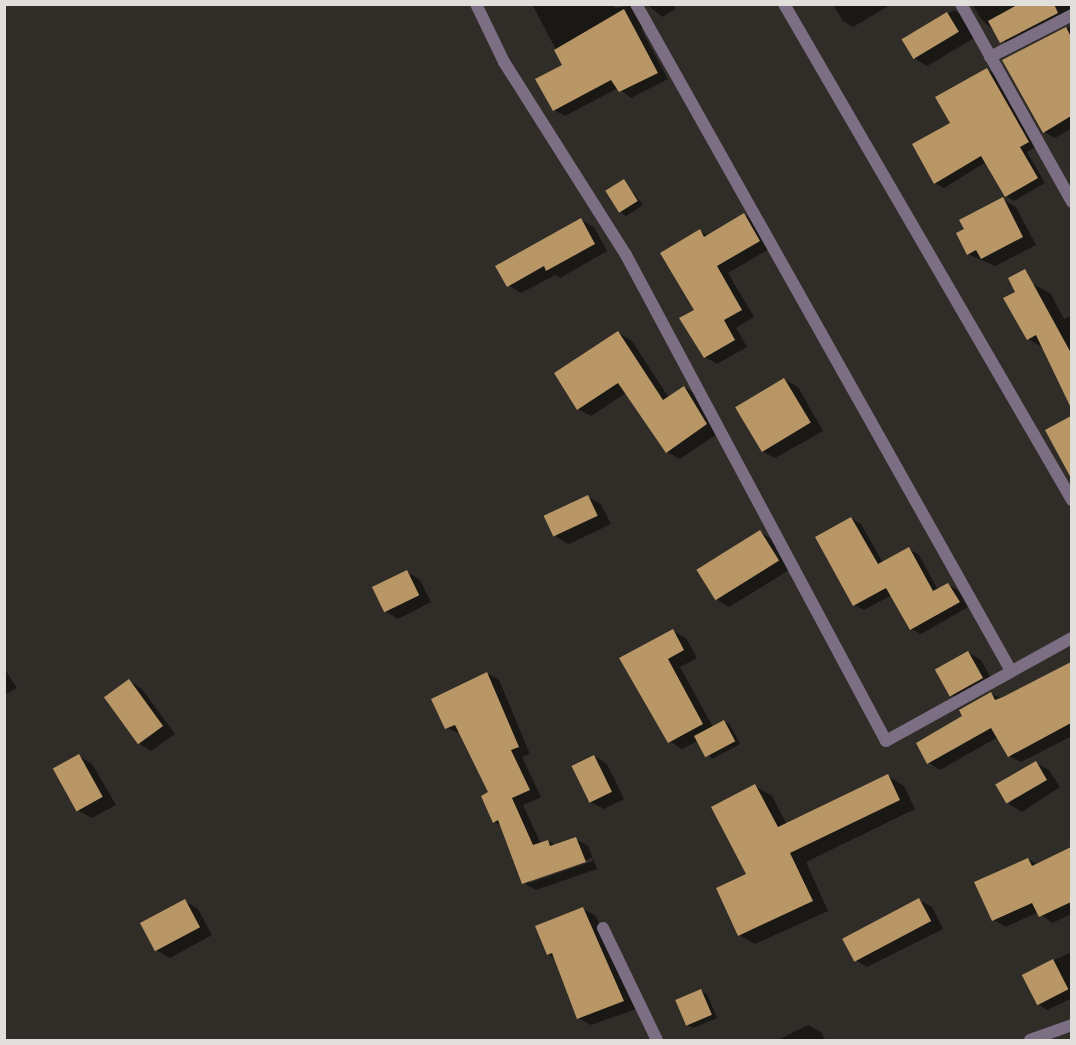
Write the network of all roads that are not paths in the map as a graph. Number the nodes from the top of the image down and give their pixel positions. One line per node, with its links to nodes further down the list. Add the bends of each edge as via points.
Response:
1 (476, 4): 10 (street, via 504,62 626,255 886,741)
2 (636, 4): 10 (street)
3 (784, 4): 8 (street)
4 (961, 4): 6 (street)
5 (1071, 15): 6 (street)
6 (990, 57): 7 (street)
7 (1071, 202)
8 (1071, 500)
9 (1071, 638): 10 (street)
10 (1011, 670)
11 (603, 928): 13 (street)
12 (1071, 1024): 14 (street)
13 (657, 1041)
14 (1030, 1041)

